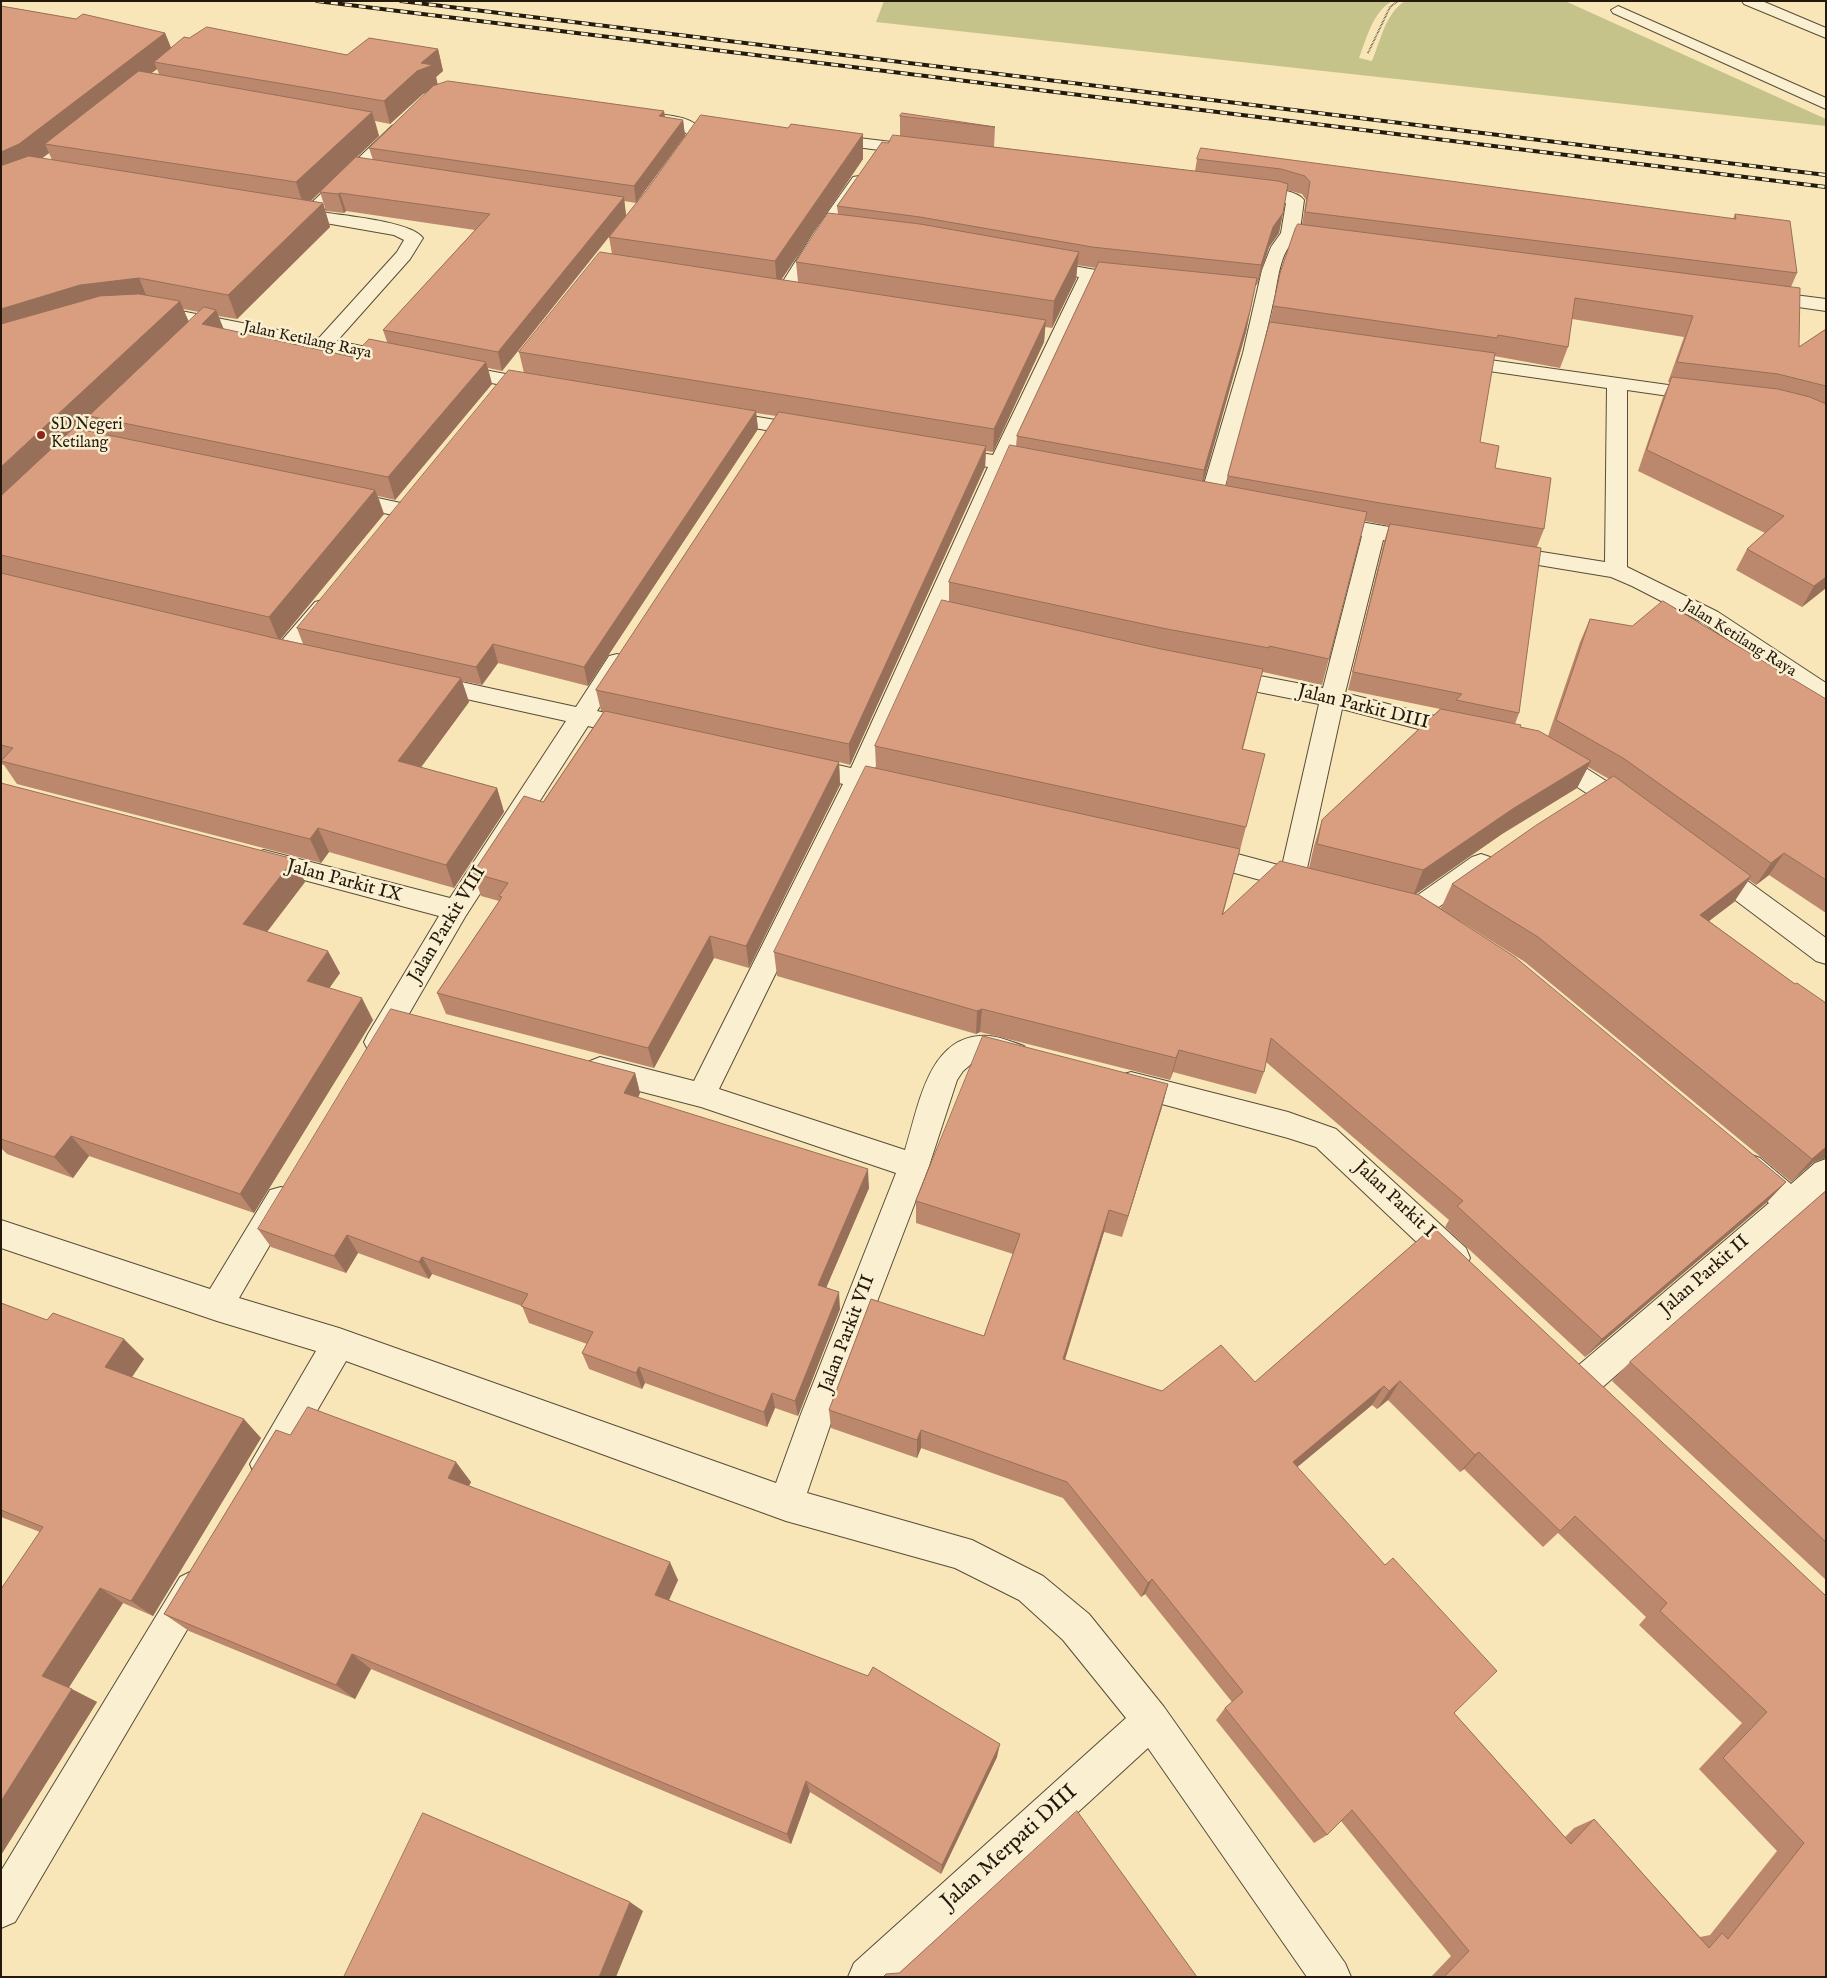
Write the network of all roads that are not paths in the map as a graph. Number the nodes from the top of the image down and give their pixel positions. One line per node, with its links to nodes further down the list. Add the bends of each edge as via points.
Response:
1 (1749, 1): 3 (street)
2 (1639, 2): 4 (street, via 1618,10)
3 (1826, 34)
4 (1826, 104)
5 (634, 116): 14 (street, via 697,128)
6 (409, 118): 8 (street)
7 (376, 129): 8 (street)
8 (396, 132): 12 (street)
9 (807, 137): 10 (street)
10 (883, 146): 11 (street); 18 (street)
11 (933, 152)
12 (359, 169): 13 (street); 17 (street)
13 (379, 172)
14 (671, 172)
15 (1238, 189): 20 (street, via 1278,194 1295,200)
16 (280, 211): 17 (street)
17 (309, 215): 39 (street, via 399,232 414,238 404,256)
18 (823, 232): 19 (street); 28 (street)
19 (842, 234)
20 (1290, 236): 21 (street); 27 (street, via 1280,248)
21 (1349, 242)
22 (1027, 262): 23 (street)
23 (1090, 274): 24 (street); 37 (street)
24 (1109, 276)
25 (764, 291): 28 (street)
26 (1246, 291): 27 (street)
27 (1265, 293): 34 (street)
28 (784, 294): 30 (street)
29 (1747, 295): 31 (street)
30 (804, 298)
31 (1826, 304)
32 (131, 310): 33 (street, Jalan Ketilang Raya, via 149,310)
33 (209, 321): 38 (street); 39 (street, Jalan Ketilang Raya)
34 (1258, 332): 36 (street); 50 (street)
35 (1038, 334): 37 (street)
36 (1277, 335)
37 (1058, 337): 47 (street)
38 (188, 341)
39 (323, 345): 42 (street, Jalan Ketilang Raya)
40 (1432, 358): 41 (street)
41 (1617, 384): 43 (street); 56 (street)
42 (557, 389)
43 (1724, 397)
44 (704, 414): 45 (street, via 767,436)
45 (821, 434)
46 (935, 452): 47 (street)
47 (1001, 462): 48 (street); 58 (street)
48 (1058, 473)
49 (326, 494): 51 (street)
50 (1210, 501)
51 (402, 510)
52 (1307, 519): 53 (street)
53 (1374, 532): 54 (street); 65 (street)
54 (1442, 543)
55 (1480, 549): 56 (street, Jalan Ketilang Raya)
56 (1616, 571): 64 (street, Jalan Ketilang Raya, via 1710,617)
57 (334, 593): 61 (street)
58 (931, 614): 59 (street); 71 (street)
59 (956, 621)
60 (630, 642): 66 (street, Jalan Parkit VIII)
61 (285, 652)
62 (1205, 673): 65 (street, Jalan Parkit DIII)
63 (409, 679): 66 (street)
64 (1826, 695)
65 (1332, 698): 68 (street, Jalan Parkit DIII); 80 (street)
66 (581, 716): 67 (street); 82 (street, Jalan Parkit VIII)
67 (658, 733)
68 (1485, 736)
69 (1529, 747): 72 (street)
70 (781, 761): 71 (street)
71 (857, 778): 73 (street); 89 (street)
72 (1600, 788): 74 (street); 75 (street)
73 (916, 791)
74 (1576, 803)
75 (1649, 823)
76 (1504, 848): 83 (street, via 1407,907)
77 (1178, 849): 80 (street, via 1227,859)
78 (1689, 852): 84 (street)
79 (240, 854): 82 (street, Jalan Parkit IX)
80 (1292, 879): 81 (street)
81 (1331, 888)
82 (456, 910): 87 (street, Jalan Parkit VIII, via 408,1017)
83 (1441, 925)
84 (1826, 953)
85 (1038, 1060): 91 (street, via 980,1046 959,1055 945,1076)
86 (578, 1063): 89 (street)
87 (364, 1064)
88 (1105, 1078): 96 (street, Jalan Parkit I, via 1288,1124 1326,1138)
89 (701, 1095): 91 (street)
90 (1729, 1150): 94 (street)
91 (914, 1166): 101 (street, Jalan Parkit VII, via 805,1446)
92 (1826, 1172): 94 (street, Jalan Parkit II)
93 (293, 1181): 97 (street)
94 (1790, 1202): 99 (street, Jalan Parkit II)
95 (1, 1234): 97 (street)
96 (1477, 1279)
97 (217, 1306): 98 (street)
98 (339, 1343): 100 (street); 101 (street)
99 (1585, 1381)
100 (252, 1489)
101 (786, 1504): 103 (street, via 960,1552 1031,1588 1076,1628)
102 (206, 1566): 104 (street)
103 (1151, 1720): 105 (street, Jalan Merpati DIII); 106 (street)
104 (1, 1908)
105 (868, 1977)
106 (1331, 1977)

